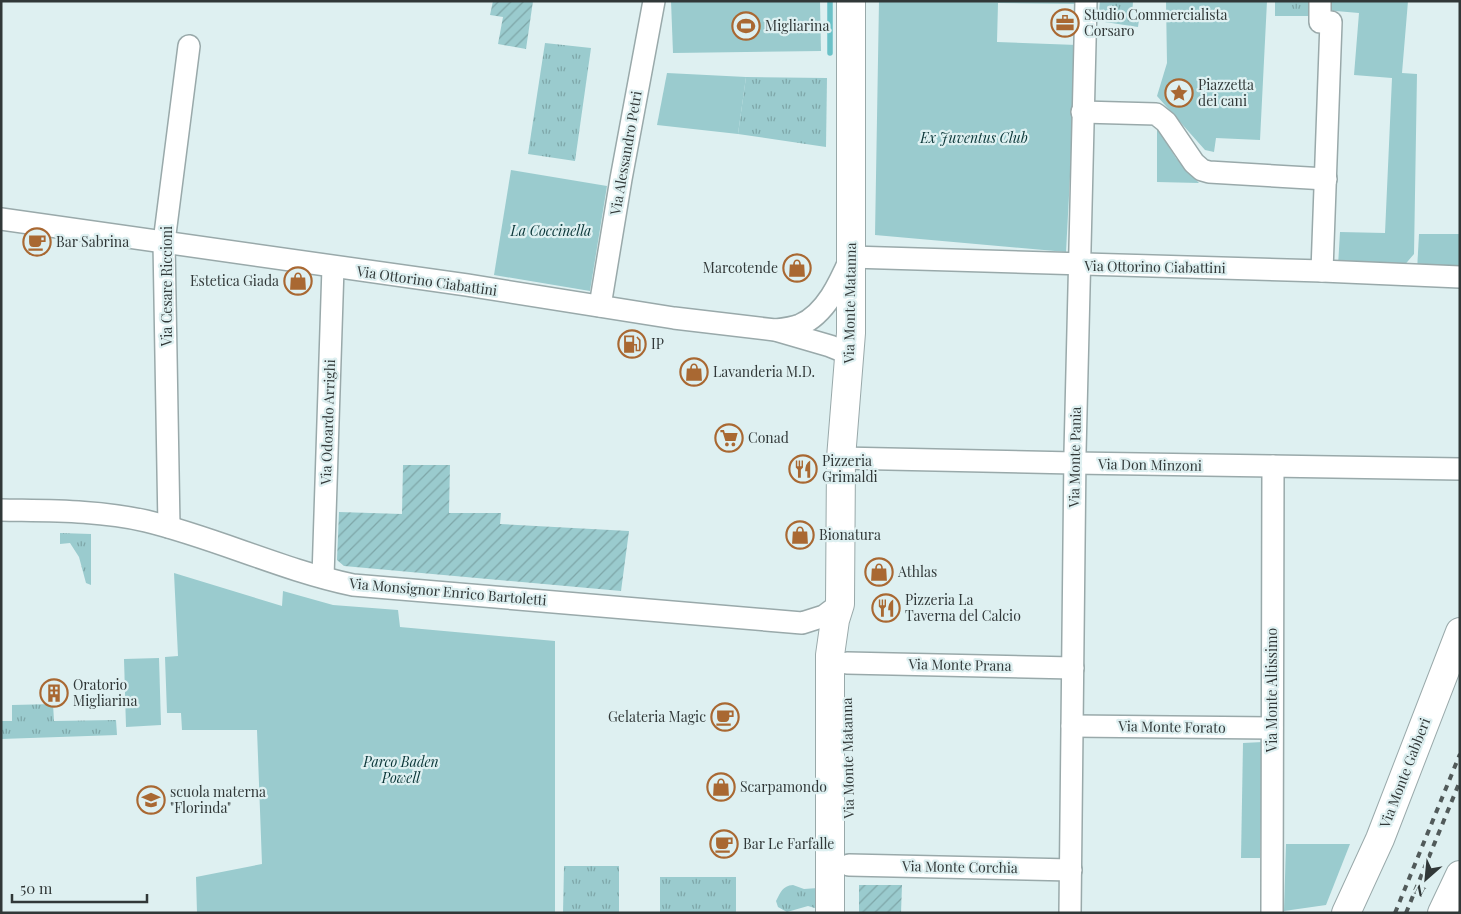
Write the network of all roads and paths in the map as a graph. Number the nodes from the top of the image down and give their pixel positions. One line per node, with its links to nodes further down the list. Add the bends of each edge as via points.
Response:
1 (654, 1): 15 (street, Via Alessandro Petri)
2 (851, 1): 10 (street, Via Monte Matanna)
3 (1086, 1): 6 (street, Via Monte Pania)
4 (1320, 1): 7 (street, via 1320,22 1331,22)
5 (188, 46): 9 (street, Via Cesare Riccioni)
6 (1082, 112): 7 (street, via 1156,114 1166,122 1194,163 1209,172); 11 (street, Via Monte Pania)
7 (1326, 179): 13 (street)
8 (1, 219): 9 (street, Via Ottorino Ciabattini)
9 (164, 242): 12 (street, Via Ottorino Ciabattini); 23 (street, Via Cesare Riccioni)
10 (851, 257): 11 (street, Via Ottorino Ciabattini); 16 (street, via 840,281 820,310 799,325); 17 (street, Via Monte Matanna)
11 (1080, 265): 13 (street, Via Ottorino Ciabattini); 19 (street, Via Monte Pania)
12 (333, 268): 15 (street, Via Ottorino Ciabattini); 24 (street, Via Odoardo Arrighi)
13 (1322, 271): 14 (street, Via Ottorino Ciabattini)
14 (1460, 277)
15 (600, 306): 16 (street, Via Ottorino Ciabattini)
16 (775, 330): 17 (street, Via Ottorino Ciabattini)
17 (850, 354): 18 (street, Via Monte Matanna)
18 (841, 458): 19 (street, Via Don Minzoni); 25 (street, Via Monte Matanna)
19 (1074, 463): 20 (street, Via Don Minzoni); 29 (street, Via Monte Pania)
20 (1273, 466): 21 (street, Via Don Minzoni); 31 (street, Via Monte Altissimo)
21 (1460, 469)
22 (1, 510): 23 (street, Via Monsignor Enrico Bartoletti, via 96,513)
23 (169, 527): 24 (street, Via Monsignor Enrico Bartoletti)
24 (323, 577): 26 (street, Via Monsignor Enrico Bartoletti, via 353,585)
25 (840, 604): 26 (street, Via Monsignor Enrico Bartoletti, via 824,616); 28 (street, Via Monte Matanna, via 846,621)
26 (802, 623): 28 (street, via 818,634)
27 (1460, 632): 39 (street, Via Monte Gabberi, via 1380,839)
28 (839, 659): 29 (street, Via Monte Prana); 32 (street, Via Monte Matanna); 35 (street, Via Monte Matanna)
29 (1073, 668): 30 (street, Via Monte Pania)
30 (1072, 726): 31 (street, Via Monte Forato); 33 (street, Via Monte Pania)
31 (1272, 728): 38 (street, Via Monte Altissimo)
32 (849, 865): 33 (street, Via Monte Corchia); 36 (street, Via Monte Matanna)
33 (1071, 870): 37 (street, Via Monte Pania)
34 (1460, 875): 40 (street)
35 (830, 913)
36 (849, 913)
37 (1070, 913)
38 (1272, 913)
39 (1346, 913)
40 (1442, 913)

